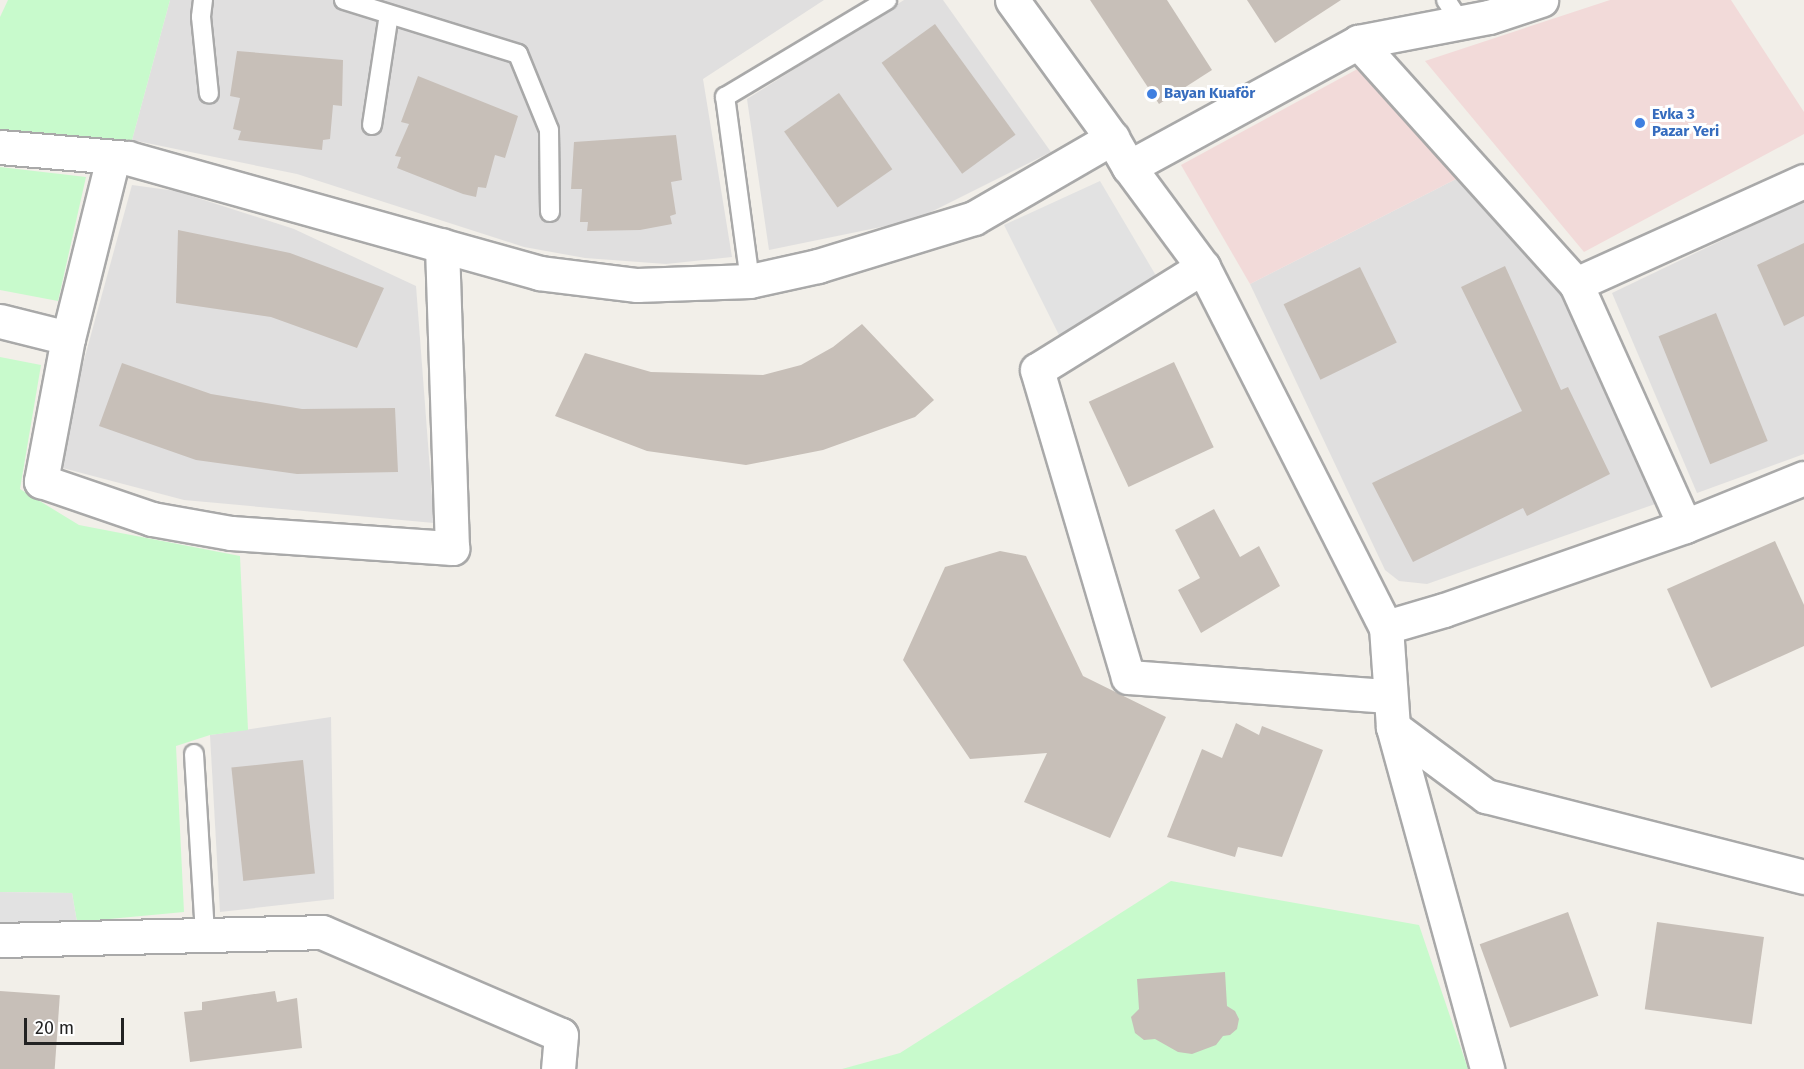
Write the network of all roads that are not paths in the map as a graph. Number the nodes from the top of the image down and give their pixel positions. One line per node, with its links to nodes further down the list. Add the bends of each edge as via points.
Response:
1 (203, 0): 9 (lane, via 201,17)
2 (344, 0): 7 (lane)
3 (887, 0): 19 (lane, via 725,97)
4 (1012, 0): 11 (street)
5 (1541, 0): 6 (street, via 1490,17)
6 (1453, 11): 8 (street)
7 (389, 14): 10 (lane); 16 (lane, via 518,54 549,130)
8 (1358, 42): 14 (street); 20 (street)
9 (209, 94)
10 (372, 125)
11 (1112, 138): 14 (street); 19 (street, via 974,218 818,266)
12 (0, 147): 13 (street)
13 (114, 158): 17 (street, via 128,158); 22 (street)
14 (1129, 167): 18 (street)
15 (1804, 181): 20 (street)
16 (550, 212)
17 (442, 245): 19 (street, via 539,273 637,285); 22 (street, via 452,548 220,531 152,519 41,481)
18 (1203, 267): 25 (street); 26 (street, via 1037,370 1128,677)
19 (750, 281)
20 (1576, 284): 24 (street)
21 (0, 321): 22 (street)
22 (68, 338)
23 (1804, 478): 24 (street)
24 (1685, 526): 25 (street)
25 (1386, 627): 26 (street)
26 (1391, 712): 28 (street, via 1486,796); 32 (street)
27 (194, 754): 29 (lane)
28 (1804, 877)
29 (205, 935): 30 (street); 31 (street, via 322,932 561,1035)
30 (0, 940)
31 (558, 1069)
32 (1487, 1069)

